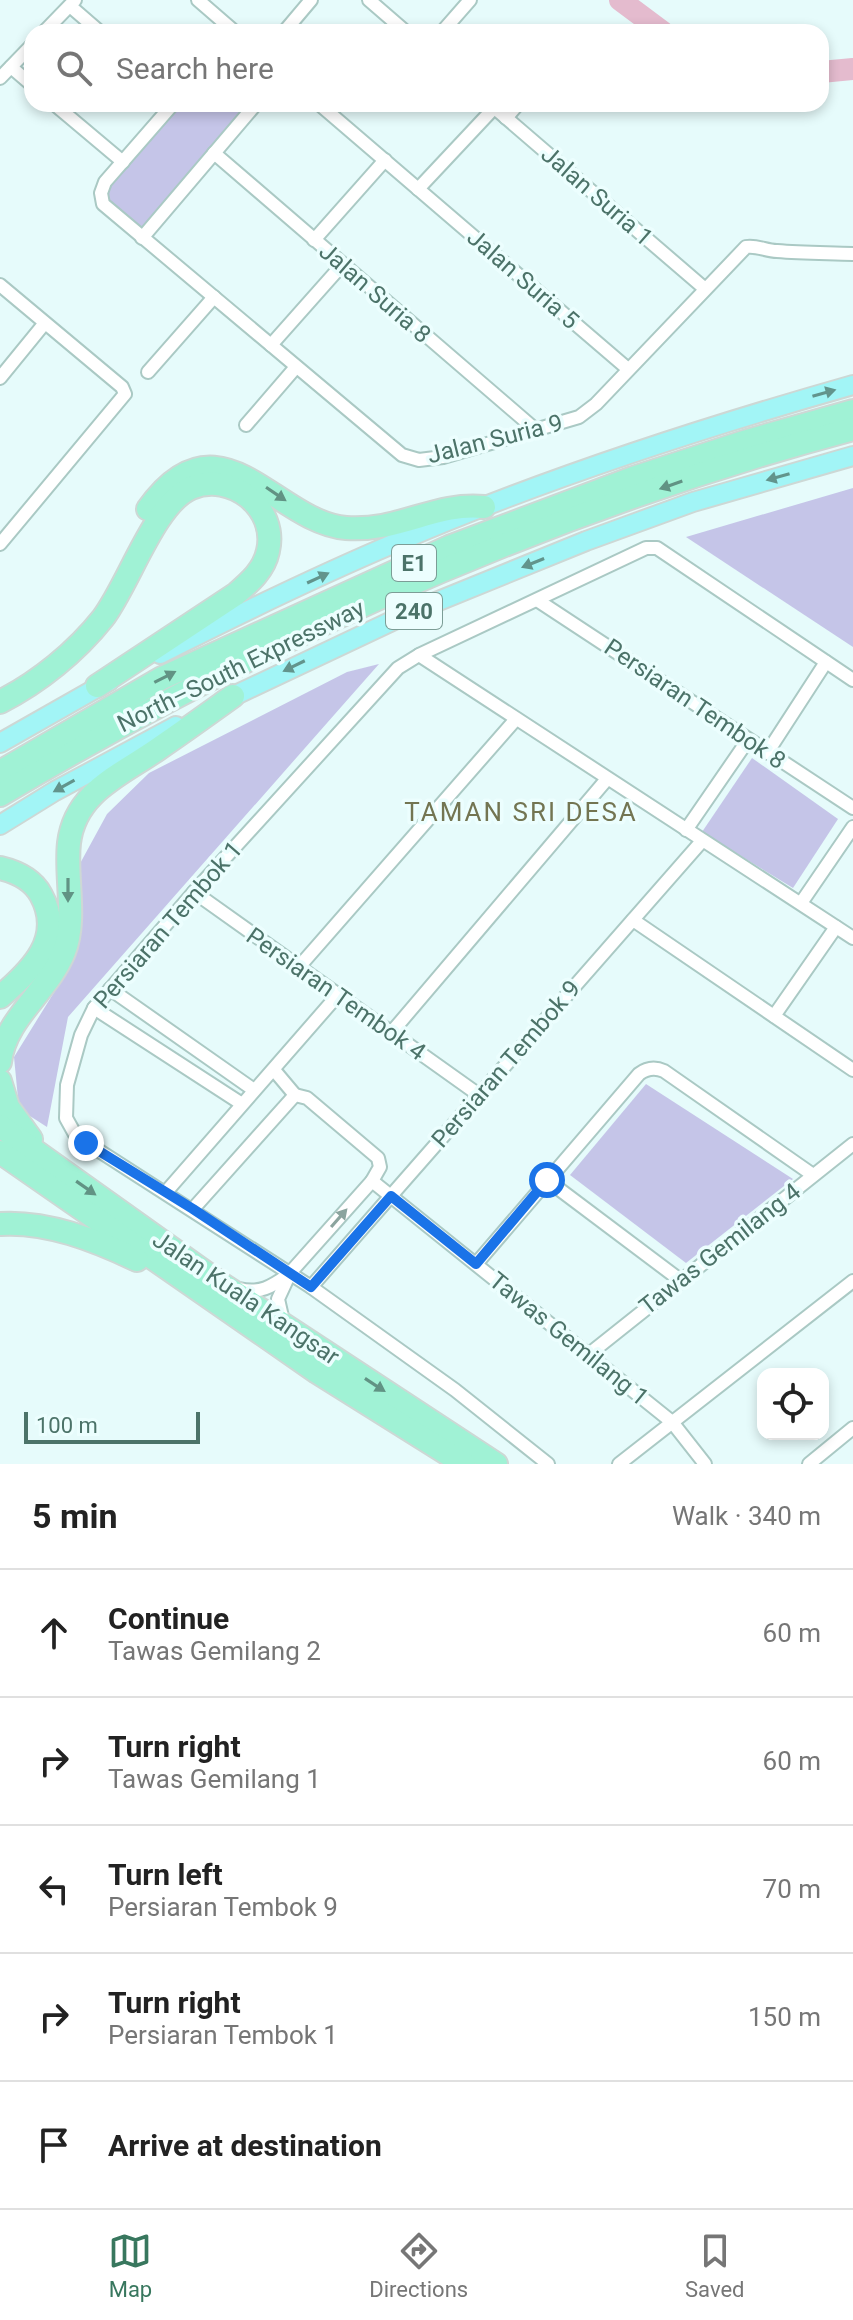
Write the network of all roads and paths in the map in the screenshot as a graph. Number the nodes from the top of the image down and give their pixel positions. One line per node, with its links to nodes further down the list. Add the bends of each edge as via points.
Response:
1 (198, 0): 8 (street)
2 (311, 0): 9 (street)
3 (369, 0): 10 (street)
4 (470, 0): 11 (street)
5 (72, 3): 6 (street); 7 (street)
6 (52, 24)
7 (92, 24)
8 (226, 24)
9 (291, 24)
10 (397, 24)
11 (449, 24)
12 (24, 53): 13 (street)
13 (11, 67): 14 (street); 15 (street)
14 (0, 78)
15 (24, 78)
16 (64, 112): 26 (street)
17 (166, 112): 26 (street, Jalan Suria 9)
18 (249, 112): 24 (street)
19 (328, 112): 25 (street, Jalan Suria 5)
20 (487, 112): 27 (street)
21 (499, 112): 23 (street, Jalan Suria 1)
22 (511, 112): 23 (street)
23 (506, 118): 33 (street, Jalan Suria 1)
24 (214, 153): 28 (street); 29 (street, Jalan Suria 8)
25 (385, 160): 27 (street, Jalan Suria 5); 29 (street)
26 (123, 162): 28 (street, Jalan Suria 9, via 105,182 103,204)
27 (418, 189): 38 (street, Jalan Suria 5)
28 (142, 238): 34 (street, Jalan Suria 9)
29 (314, 240): 31 (street, Jalan Suria 8)
30 (853, 254): 33 (street, Jalan Suria 9, via 746,247)
31 (342, 265): 36 (street); 45 (street, Jalan Suria 8)
32 (0, 285): 35 (street)
33 (704, 288): 38 (street, Jalan Suria 9)
34 (214, 297): 36 (street, Jalan Suria 9); 39 (street)
35 (44, 324): 40 (street); 48 (street, via 125,392)
36 (271, 345): 37 (street, Jalan Suria 9)
37 (296, 367): 43 (street); 45 (street, Jalan Suria 9, via 411,459 443,457)
38 (628, 369): 45 (street, Jalan Suria 9, via 586,412)
39 (148, 372)
40 (0, 378)
41 (853, 385): 47 (main road, one-way to 41, via 719,424)
42 (853, 411): 61 (highway, North–South Expressway / E1, one-way to 42, via 162,678 449,547 633,478)
43 (246, 425)
44 (853, 429): 63 (highway, North–South Expressway / E1, one-way to 63, via 688,478 415,581 296,635 98,737)
45 (537, 431)
46 (853, 456): 55 (main road, 240, one-way to 55, via 693,502 586,541 409,613)
47 (484, 507): 53 (main road, one-way to 47, via 272,599); 54 (highway, one-way to 47, via 49,655 78,627 98,602 157,496 196,470 242,474 310,518 345,528 388,527 462,505)
48 (0, 544)
49 (537, 600): 50 (street, Persiaran Tembok 1); 51 (street, Persiaran Tembok 1, via 646,548 657,548); 58 (street, Persiaran Tembok 8)
50 (419, 655): 57 (street); 70 (street, Persiaran Tembok 1, via 390,676)
51 (826, 662): 52 (street); 60 (street)
52 (853, 680)
53 (97, 686): 56 (highway, via 236,594 262,567 269,533 254,501 225,485 207,484 177,498 164,511 103,618 51,669); 59 (main road)
54 (0, 687)
55 (233, 696): 65 (main road, 240, one-way to 65); 82 (highway, one-way to 82, via 103,783 83,806 69,845 65,950 10,1032)
56 (0, 702)
57 (516, 719): 62 (street); 75 (street)
58 (748, 740): 60 (street, Persiaran Tembok 8); 67 (street)
59 (0, 743)
60 (767, 753): 64 (street, Persiaran Tembok 8)
61 (0, 772)
62 (607, 779): 67 (street); 81 (street)
63 (0, 795)
64 (853, 808)
65 (0, 825)
66 (853, 827): 71 (street)
67 (686, 830): 68 (street)
68 (702, 841): 71 (street); 72 (street, Persiaran Tembok 9)
69 (0, 868): 78 (highway, via 31,883 50,920 42,952)
70 (194, 892): 75 (street, Persiaran Tembok 4); 76 (street, Persiaran Tembok 1)
71 (801, 903): 73 (street)
72 (633, 920): 80 (street); 88 (street, Persiaran Tembok 9)
73 (836, 927): 74 (street); 80 (street)
74 (853, 938)
75 (298, 968): 77 (street, Persiaran Tembok 4)
76 (110, 989): 79 (street, Persiaran Tembok 1); 86 (street)
77 (337, 996): 81 (street, Persiaran Tembok 4); 83 (street)
78 (0, 997)
79 (94, 1008): 89 (street); 97 (street, Persiaran Tembok 1, via 67,1085 64,1106 70,1128)
80 (774, 1016): 84 (street)
81 (391, 1033): 88 (street, Persiaran Tembok 4)
82 (0, 1062)
83 (274, 1070): 86 (street); 87 (street)
84 (853, 1070)
85 (0, 1081): 93 (highway, via 16,1121)
86 (254, 1090): 89 (street)
87 (295, 1095): 96 (street, via 314,1103 378,1158 380,1167); 99 (street)
88 (479, 1095): 98 (street, Persiaran Tembok 9)
89 (242, 1104): 97 (street)
90 (0, 1126): 93 (highway, Jalan Kuala Kangsar)
91 (853, 1144): 94 (street, Tawas Gemilang 4)
92 (0, 1152): 102 (highway, Jalan Kuala Kangsar)
93 (61, 1170): 106 (highway, Jalan Kuala Kangsar, one-way to 106)
94 (813, 1175): 95 (street, via 655,1068 639,1074); 104 (street, Tawas Gemilang 4)
95 (547, 1180): 101 (street); 104 (street)
96 (372, 1181): 98 (street, Tawas Gemilang 1); 103 (street, one-way to 96)
97 (166, 1192): 99 (street, Persiaran Tembok 1)
98 (391, 1196): 101 (street, Tawas Gemilang 1); 107 (street, Persiaran Tembok 9)
99 (193, 1209): 103 (street, Persiaran Tembok 1)
100 (0, 1224): 102 (highway, via 75,1235)
101 (476, 1264): 109 (street, Tawas Gemilang 1)
102 (165, 1267): 112 (highway, Jalan Kuala Kangsar, via 317,1372)
103 (290, 1273): 106 (street, via 259,1291); 107 (street, Persiaran Tembok 1); 108 (street, via 278,1299)
104 (680, 1280): 109 (street, Tawas Gemilang 4)
105 (853, 1281): 110 (street)
106 (220, 1283): 108 (highway, Jalan Kuala Kangsar)
107 (311, 1287): 114 (street, Persiaran Tembok 1)
108 (286, 1327): 113 (highway, Jalan Kuala Kangsar, one-way to 113)
109 (588, 1355): 110 (street, Tawas Gemilang 1)
110 (672, 1422): 115 (street); 116 (street, Tawas Gemilang 1)
111 (853, 1428): 117 (street)
112 (464, 1464)
113 (496, 1464)
114 (548, 1464)
115 (619, 1464)
116 (705, 1464)
117 (809, 1464)

